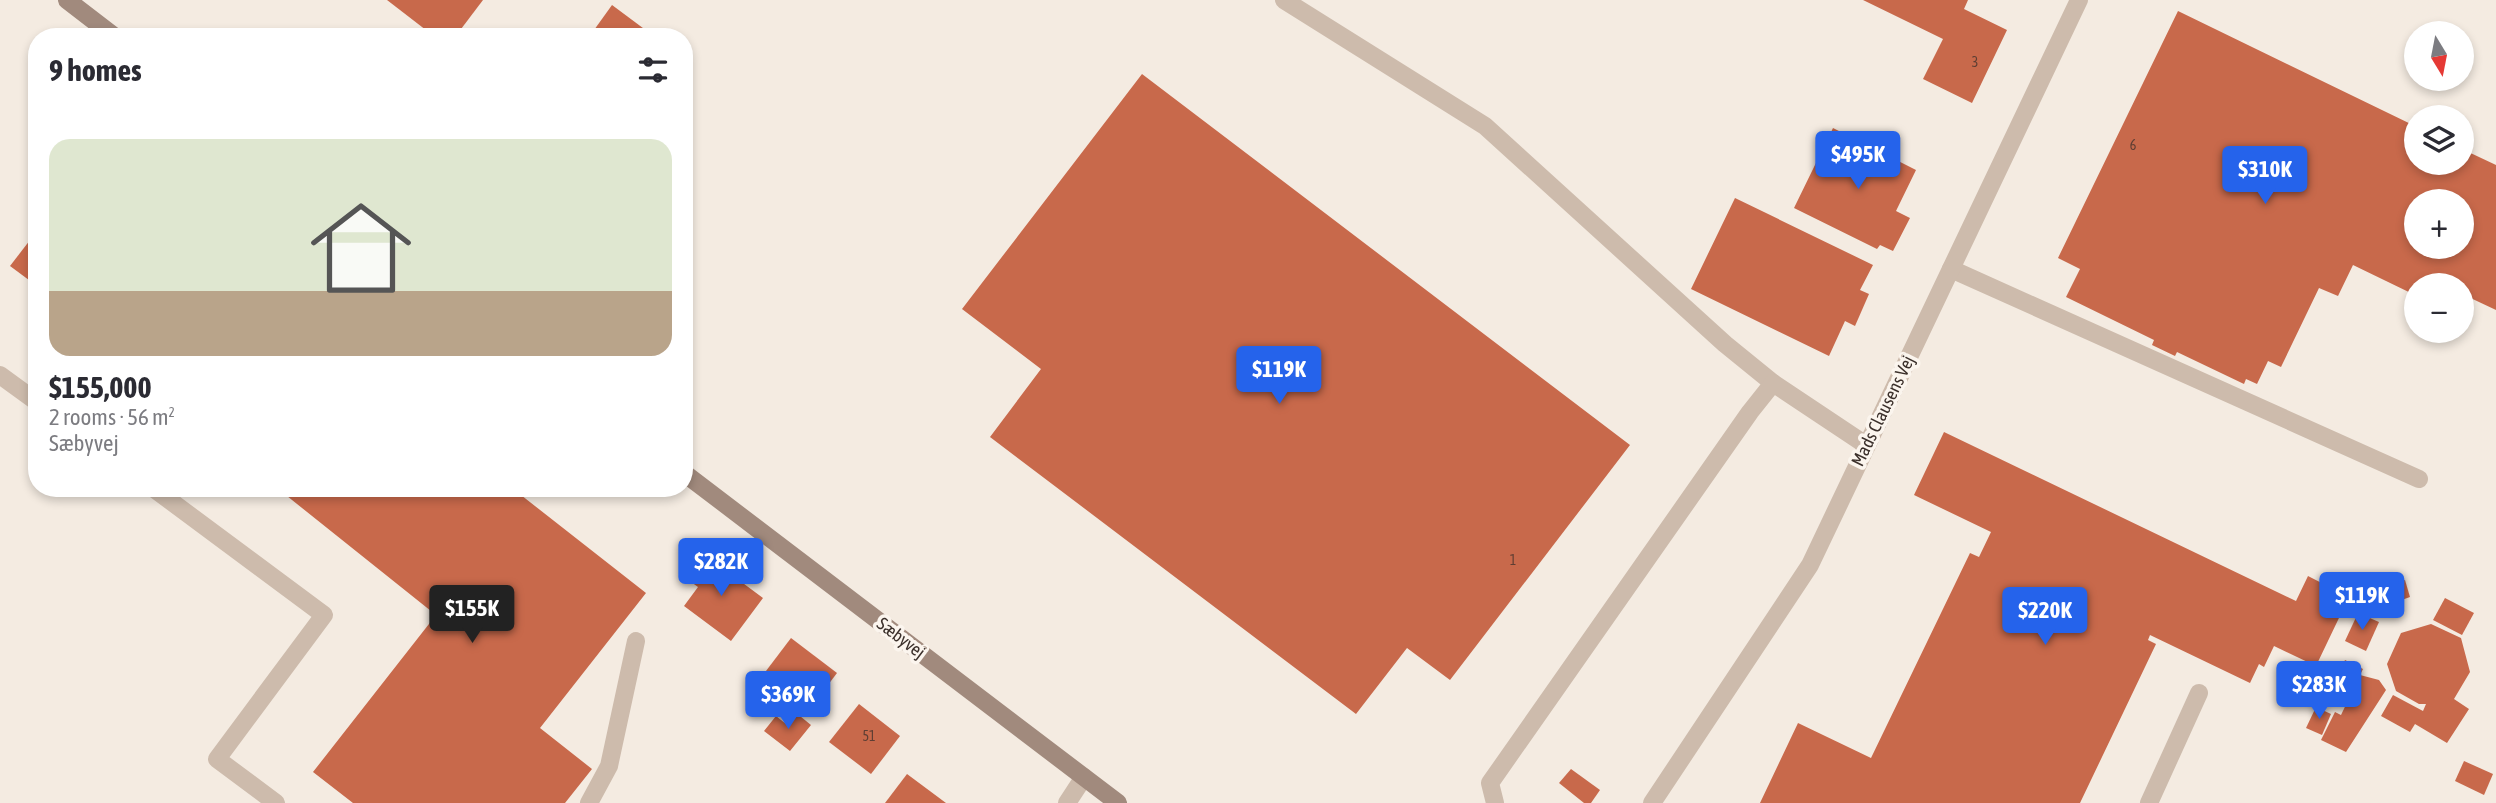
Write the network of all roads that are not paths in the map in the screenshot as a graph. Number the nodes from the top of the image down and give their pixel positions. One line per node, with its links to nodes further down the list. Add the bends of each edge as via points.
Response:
1 (67, 0): 4 (street)
2 (1284, 0): 7 (street, via 1485,126)
3 (2079, 0): 5 (street, Mads Clausens Vej)
4 (103, 28)
5 (1951, 269): 9 (street, Mads Clausens Vej); 10 (street)
6 (0, 376): 8 (street)
7 (1773, 383): 9 (street); 20 (street, via 1490,783)
8 (28, 396)
9 (1866, 445): 21 (street, Mads Clausens Vej, via 1810,565)
10 (2419, 479)
11 (693, 480): 15 (street, Sæbyvej)
12 (165, 497): 16 (street, via 324,615 217,759)
13 (636, 641): 17 (street, via 609,766)
14 (2199, 693): 22 (street)
15 (1084, 777): 18 (street); 19 (street, Sæbyvej)
16 (276, 803)
17 (589, 803)
18 (1067, 803)
19 (1118, 803)
20 (1495, 803)
21 (1652, 803)
22 (2149, 803)

